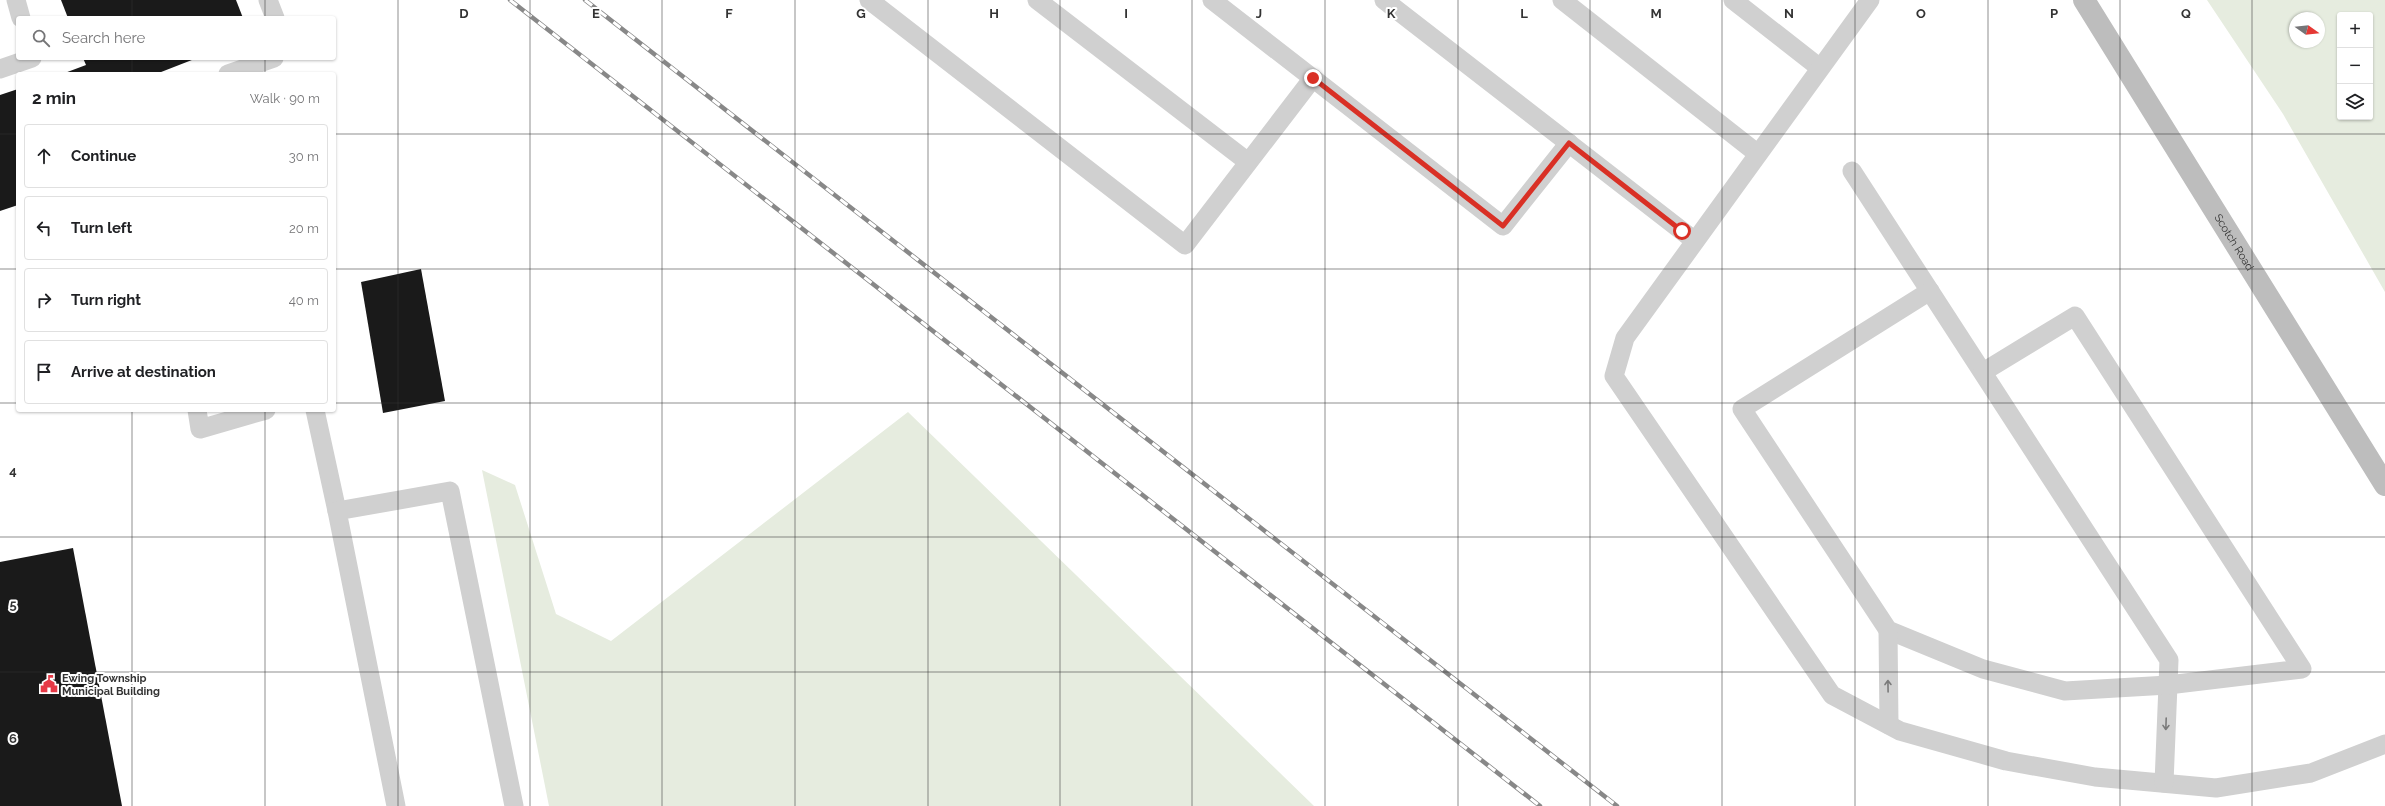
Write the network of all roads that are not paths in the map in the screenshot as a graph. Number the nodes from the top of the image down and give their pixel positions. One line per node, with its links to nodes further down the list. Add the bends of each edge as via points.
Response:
1 (16, 0): 11 (lane)
2 (268, 0): 12 (lane)
3 (869, 0): 21 (lane, via 1185,245)
4 (1037, 0): 21 (lane)
5 (1212, 0): 18 (lane)
6 (1384, 0): 19 (lane)
7 (1562, 0): 20 (lane)
8 (1733, 0): 15 (lane)
9 (1870, 0): 15 (lane)
10 (2084, 0): 29 (main road, Scotch Road)
11 (20, 16)
12 (274, 16)
13 (26, 60): 16 (lane)
14 (268, 60): 17 (lane)
15 (1820, 68): 20 (lane)
16 (0, 69)
17 (234, 72)
18 (1313, 78): 19 (lane, via 1503,226); 21 (lane)
19 (1569, 143): 23 (lane)
20 (1758, 154): 23 (lane)
21 (1248, 162)
22 (1852, 171): 24 (lane)
23 (1695, 241): 33 (lane, via 1625,338 1614,376 1832,695)
24 (1930, 291): 25 (lane); 31 (lane, via 1742,409)
25 (1983, 372): 32 (lane, via 2169,660); 32 (lane, via 2075,316 2302,669)
26 (197, 412): 27 (lane, via 200,429)
27 (259, 412)
28 (315, 412): 30 (lane)
29 (2385, 485)
30 (337, 511): 36 (lane); 37 (lane, via 450,491)
31 (1888, 630): 32 (lane, via 1983,669 2065,690); 33 (lane, one-way to 31)
32 (2168, 685): 35 (lane, one-way to 35)
33 (1889, 725): 35 (lane, via 1900,731 2006,760 2096,777)
34 (2385, 744): 35 (lane, via 2311,773 2216,788)
35 (2164, 783)
36 (396, 806)
37 (514, 806)

